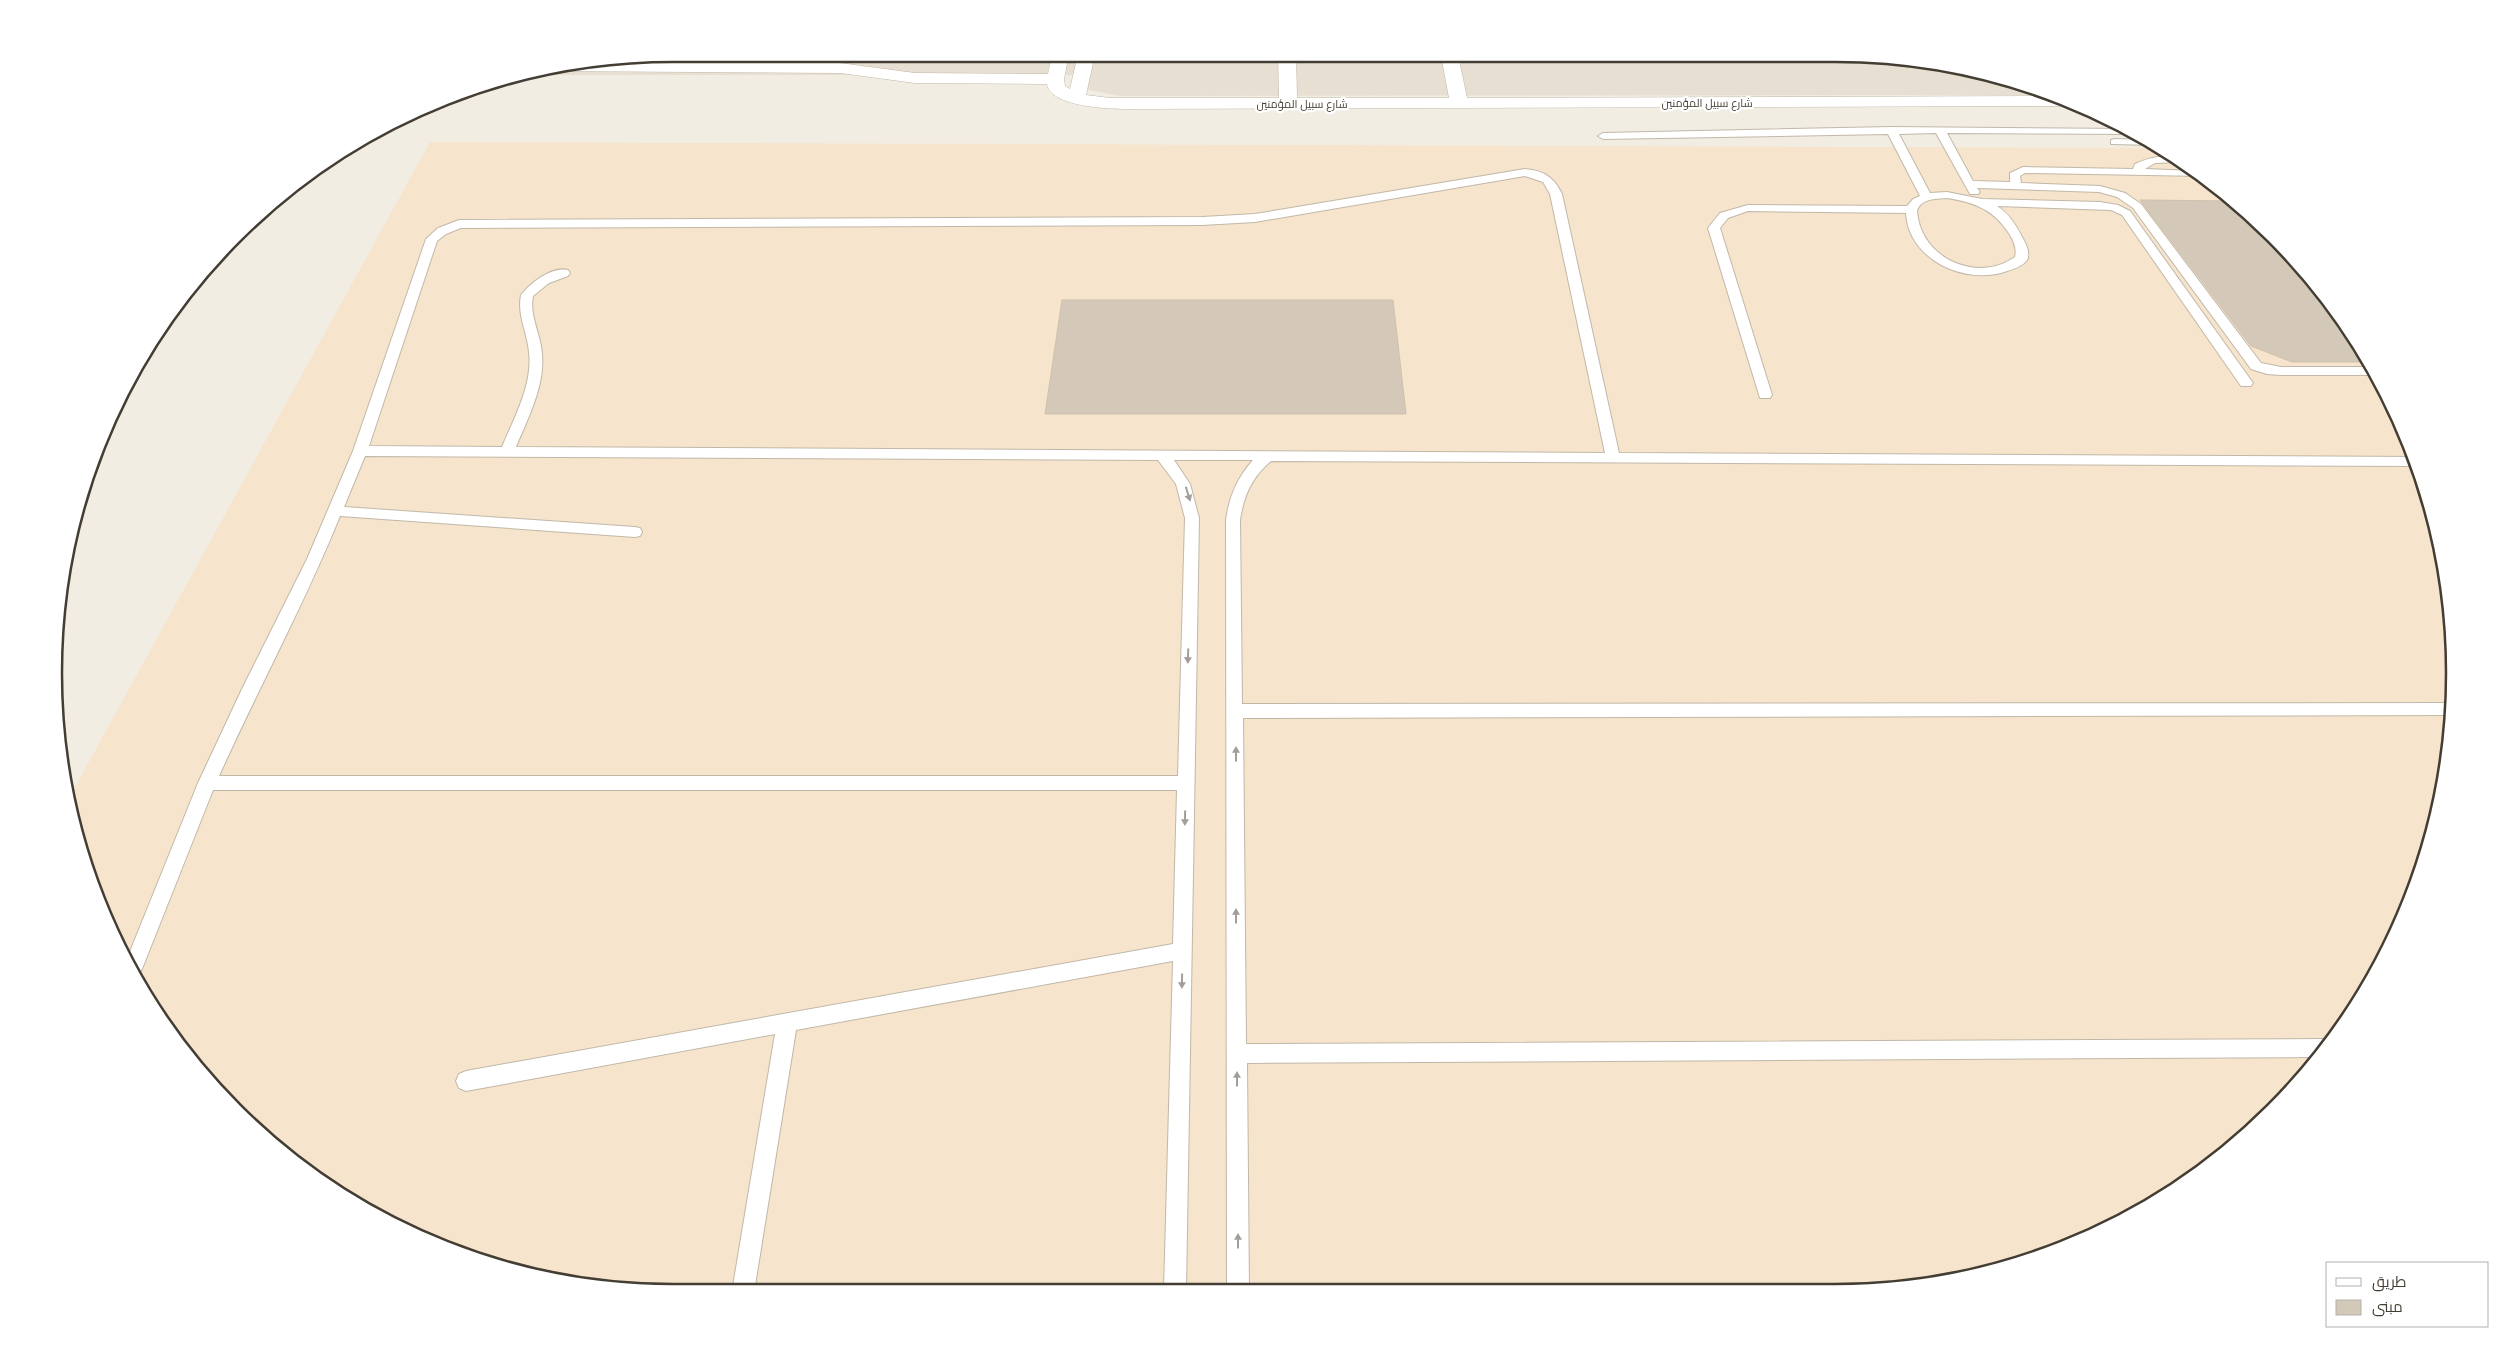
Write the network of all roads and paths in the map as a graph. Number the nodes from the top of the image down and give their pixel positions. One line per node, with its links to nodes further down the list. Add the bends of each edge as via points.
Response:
1 (882, 62): 7 (street)
2 (1059, 62): 8 (street)
3 (1085, 62): 10 (street)
4 (1287, 62): 13 (street)
5 (1451, 62): 14 (street)
6 (610, 66): 7 (street, via 840,68)
7 (877, 73): 8 (street, via 915,78)
8 (1055, 79): 10 (street, شارع سبيل المؤمنين, via 1056,88)
9 (2029, 94): 11 (street)
10 (1077, 97): 13 (street, شارع سبيل المؤمنين, via 1128,104)
11 (2034, 101): 12 (street, شارع سبيل المؤمنين); 14 (street, شارع سبيل المؤمنين)
12 (2048, 101)
13 (1288, 103): 14 (street, شارع سبيل المؤمنين)
14 (1459, 104)
15 (1891, 130): 16 (lane); 18 (lane); 25 (lane)
16 (1944, 130): 17 (lane); 19 (lane, via 1972,140); 23 (lane)
17 (2117, 132)
18 (1603, 136)
19 (2139, 143)
20 (2173, 164): 21 (lane, via 2147,161 2139,166)
21 (2139, 172): 22 (lane); 24 (lane, via 2023,170 2014,174)
22 (2186, 174)
23 (1970, 184): 24 (lane); 27 (lane)
24 (2016, 186): 32 (lane, via 2100,189 2121,194 2130,200 2256,366 2281,372)
25 (1926, 197): 27 (lane, via 1947,195); 29 (lane, via 1912,205)
26 (1782, 198): 28 (lane, via 1840,200 1847,202)
27 (1981, 202): 29 (lane, via 2008,219 2022,245 2023,253 2016,265 1980,271 1940,259 1922,245 1909,216); 33 (lane, via 2100,205 2126,213)
28 (1853, 210): 29 (lane); 30 (lane, via 1852,215 1844,218); 34 (lane, via 1748,208 1731,211 1718,219 1714,228)
29 (1910, 210)
30 (1758, 217)
31 (564, 273): 36 (lane, via 545,280 527,295 526,305 535,340 534,378)
32 (2367, 371)
33 (2246, 383)
34 (1764, 395)
35 (360, 451): 36 (lane); 39 (lane, via 432,239 442,230 459,224 1202,221 1255,218 1519,172 1535,172 1553,186); 41 (lane)
36 (507, 452): 37 (lane)
37 (1161, 455): 38 (lane); 46 (lane, one-way to 46, via 1178,472 1189,493 1192,518)
38 (1268, 456): 39 (lane); 44 (lane, via 1246,477 1235,502)
39 (1613, 457): 40 (lane)
40 (2408, 462)
41 (334, 511): 42 (lane); 45 (lane, via 315,559)
42 (635, 532)
43 (2445, 710): 44 (lane)
44 (1236, 711): 51 (lane, one-way to 44)
45 (207, 783): 46 (lane); 48 (lane)
46 (1185, 783): 47 (lane, one-way to 47)
47 (1182, 951): 49 (lane); 54 (lane, one-way to 54)
48 (135, 962)
49 (787, 1023): 52 (lane); 53 (lane)
50 (2318, 1048): 51 (lane)
51 (1237, 1054): 55 (lane, one-way to 51)
52 (466, 1081)
53 (744, 1284)
54 (1175, 1284)
55 (1238, 1284)

